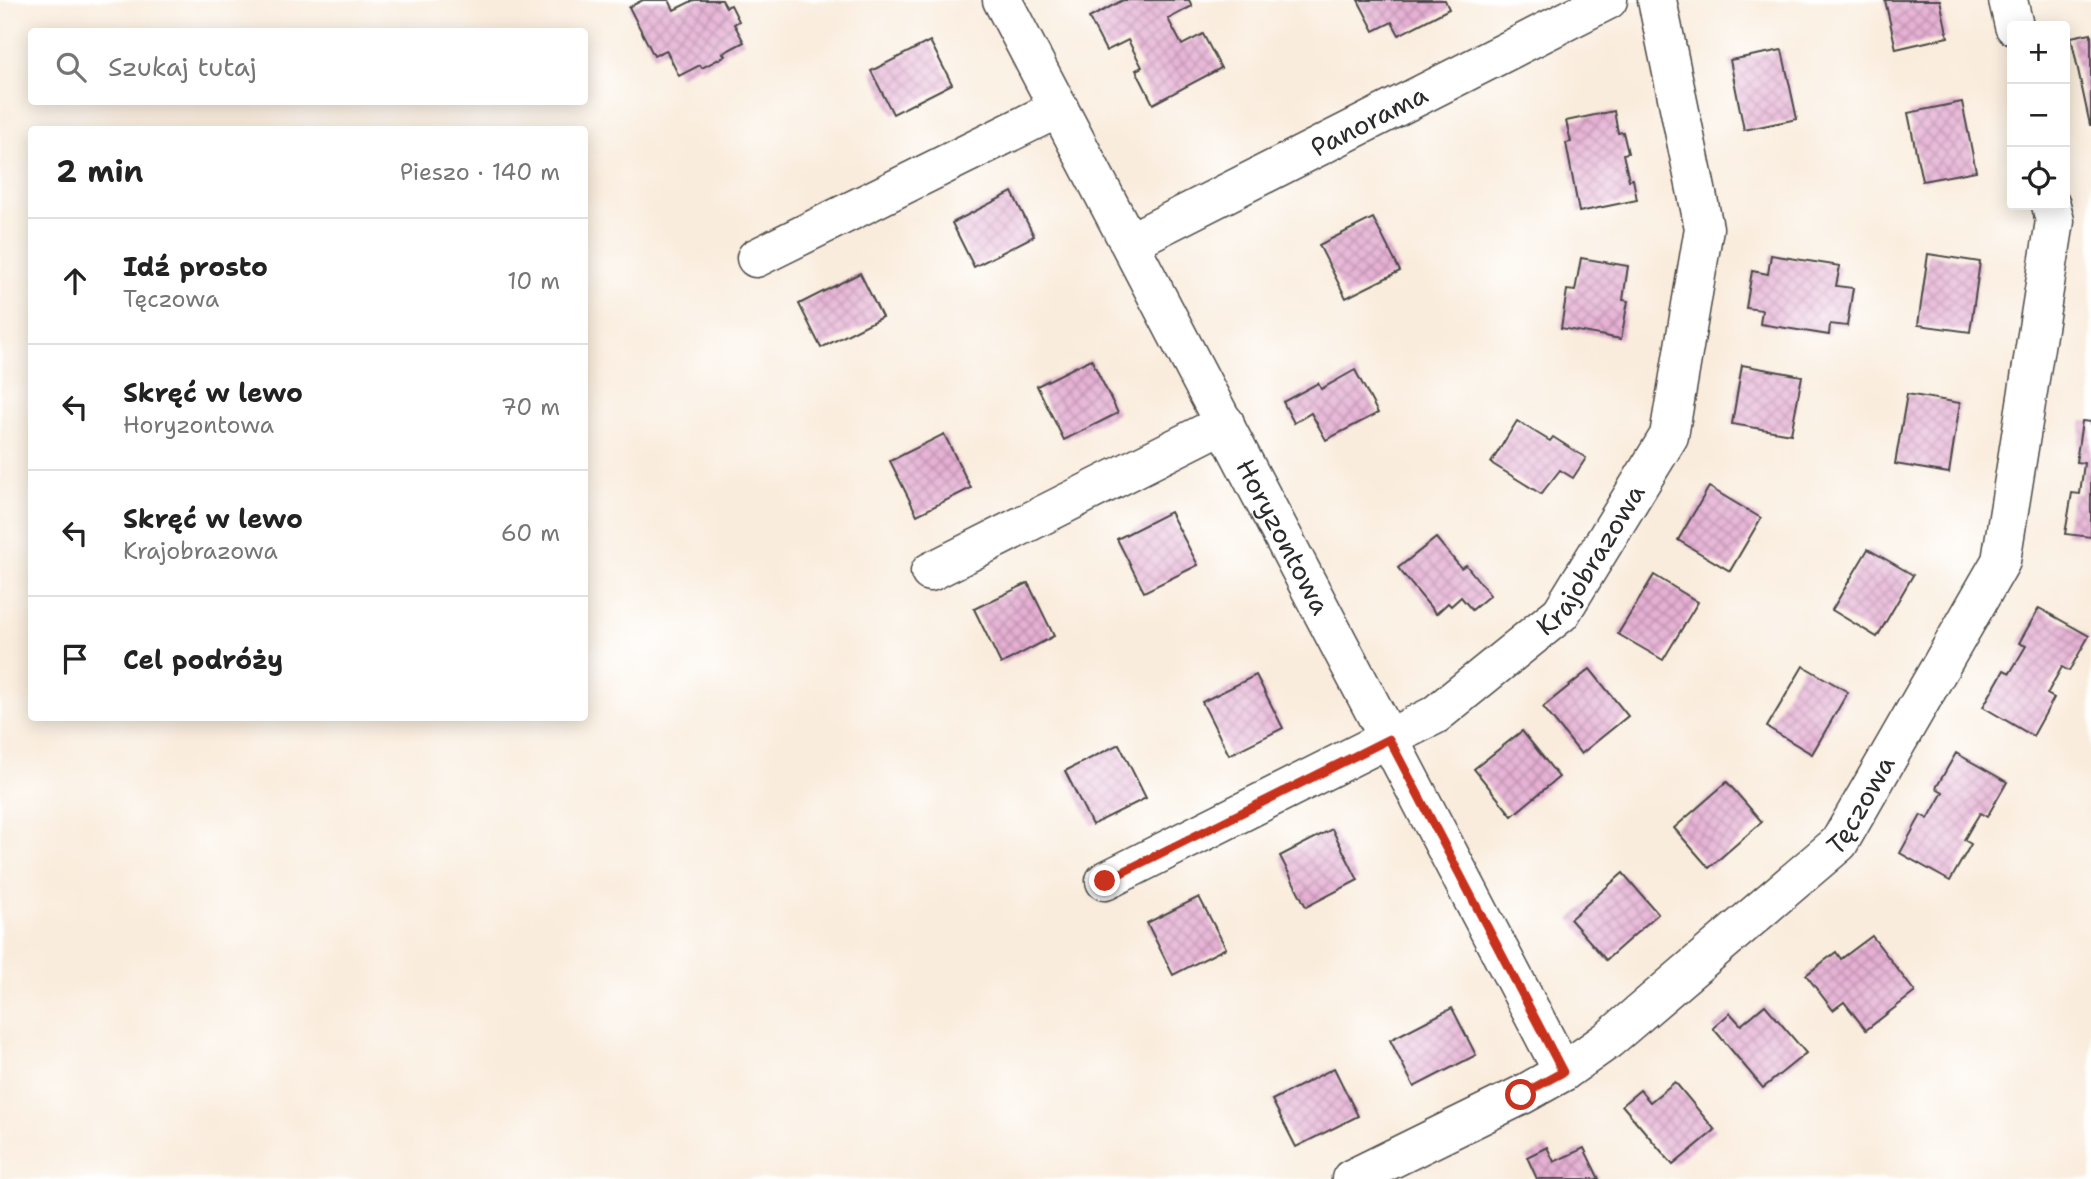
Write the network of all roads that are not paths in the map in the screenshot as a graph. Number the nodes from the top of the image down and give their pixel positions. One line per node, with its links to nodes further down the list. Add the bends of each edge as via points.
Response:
1 (1002, 0): 6 (street, Horyzontowa)
2 (1608, 0): 8 (street, Panorama)
3 (1657, 0): 12 (street, Krajobrazowa, via 1703,228 1669,436 1560,613 1435,715)
4 (2008, 0): 5 (street)
5 (2013, 21)
6 (1059, 108): 8 (street, Horyzontowa); 9 (street)
7 (2052, 210): 14 (street, Tęczowa, via 2054,221 2001,561 1839,844 1608,1040)
8 (1130, 242): 10 (street, Horyzontowa)
9 (755, 258)
10 (1225, 423): 11 (street); 12 (street, Horyzontowa)
11 (930, 572)
12 (1389, 739): 13 (street, Krajobrazowa); 14 (street, Horyzontowa)
13 (1105, 881)
14 (1563, 1072): 15 (street, Tęczowa)
15 (1351, 1179)

